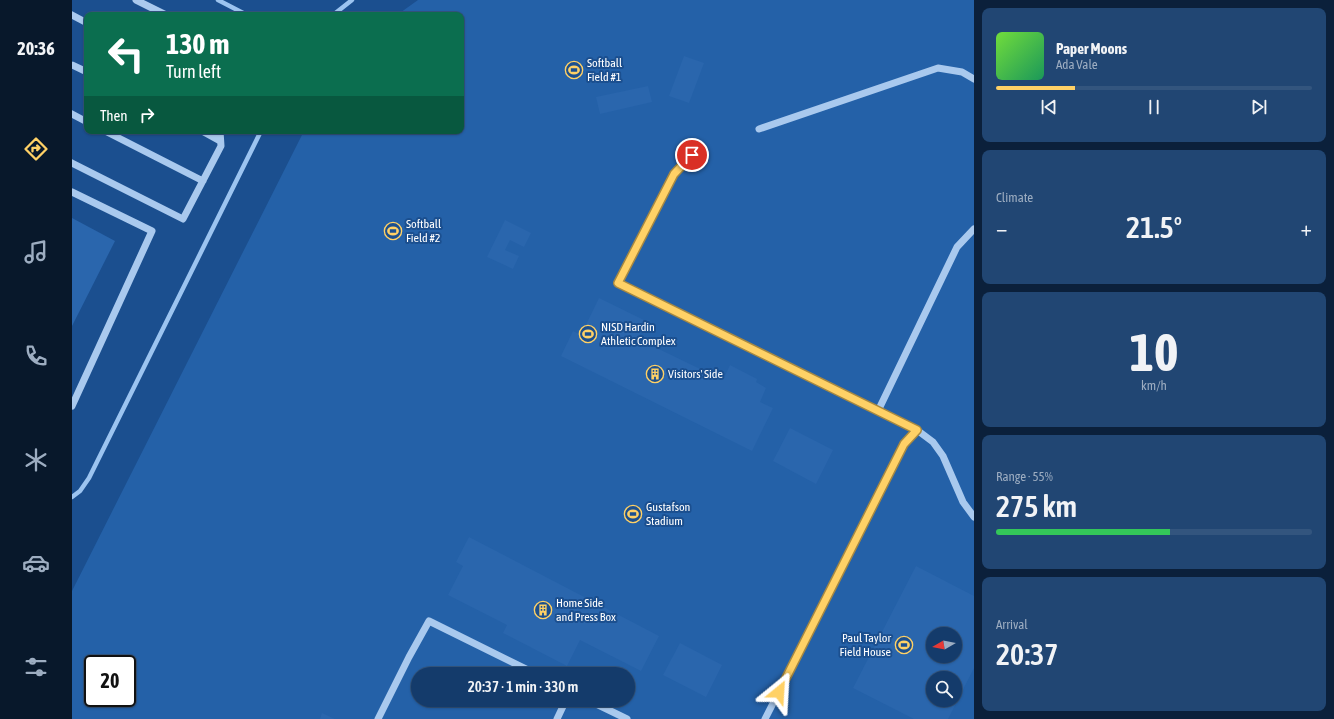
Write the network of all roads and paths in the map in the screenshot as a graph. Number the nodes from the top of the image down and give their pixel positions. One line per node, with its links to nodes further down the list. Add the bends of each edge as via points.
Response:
1 (136, 0): 2 (lane)
2 (160, 12)
3 (72, 15): 4 (lane)
4 (84, 21)
5 (72, 65): 6 (lane)
6 (84, 71)
7 (974, 79): 10 (lane, via 962,72 938,68)
8 (72, 114): 9 (lane)
9 (84, 120)
10 (759, 129)
11 (111, 134): 17 (lane)
12 (208, 134): 14 (lane)
13 (220, 134): 14 (lane)
14 (220, 140): 17 (lane, via 221,146)
15 (692, 155): 21 (lane, via 674,174 618,283)
16 (72, 163): 17 (lane, via 183,218)
17 (203, 181)
18 (72, 192): 20 (lane, via 152,231)
19 (974, 229): 21 (lane, via 957,247)
20 (72, 406)
21 (878, 411): 22 (lane)
22 (917, 430): 23 (lane, via 933,442 943,456 963,502); 30 (lane, via 904,444)
23 (974, 517)
24 (522, 667): 27 (lane, via 429,621)
25 (563, 707): 28 (lane)
26 (602, 707): 29 (lane)
27 (378, 719)
28 (557, 719)
29 (627, 719)
30 (765, 719)

